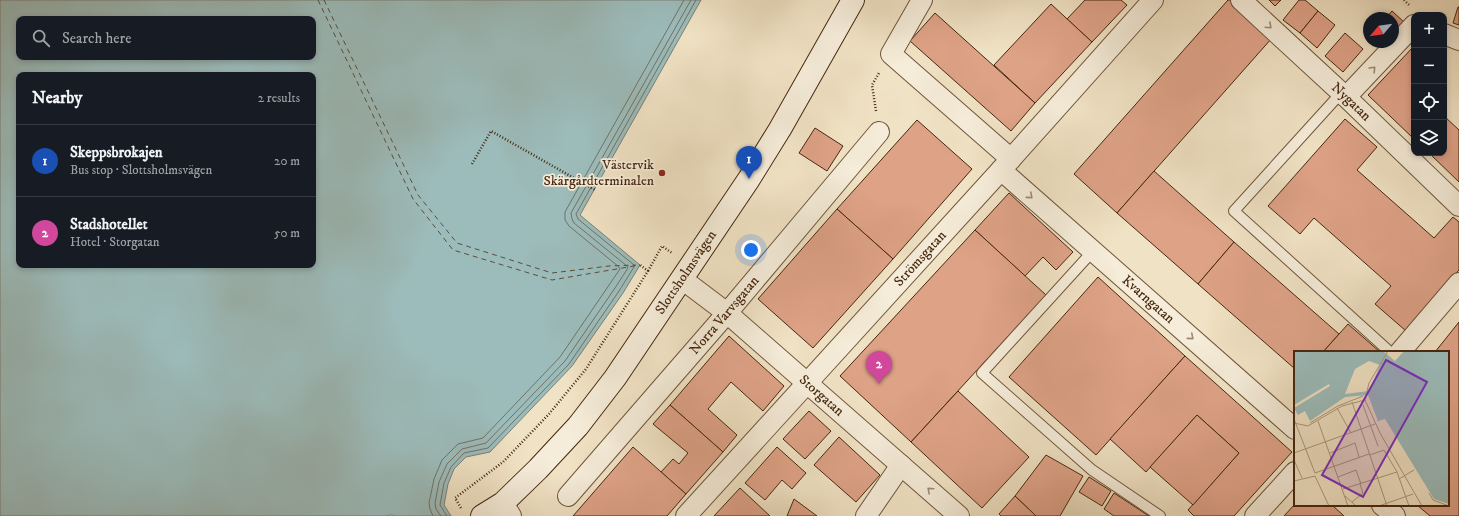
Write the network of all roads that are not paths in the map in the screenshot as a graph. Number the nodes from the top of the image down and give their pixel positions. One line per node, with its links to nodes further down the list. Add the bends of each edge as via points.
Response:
1 (853, 0): 13 (street, Slottsholmsvägen, via 780,129)
2 (922, 0): 10 (street, Kvarngatan, via 891,54)
3 (1153, 0): 10 (street, Strömsgatan)
4 (1241, 0): 8 (street, Nygatan, one-way to 8)
5 (1411, 29): 8 (street, one-way to 5)
6 (1447, 35): 7 (street)
7 (1459, 40)
8 (1344, 95): 11 (street, Nygatan); 16 (lane, via 1234,212)
9 (879, 132): 15 (street, Norra Varvsgatan)
10 (1006, 165): 12 (street, Kvarngatan, one-way to 12); 18 (street, Strömsgatan)
11 (1459, 206)
12 (1093, 251): 19 (street, Kvarngatan, one-way to 19); 29 (lane, via 982,373 1092,470)
13 (682, 279): 15 (street, Storgatan); 24 (street, Slottsholmsvägen, via 615,378)
14 (1459, 283): 17 (street)
15 (727, 313): 18 (street, Storgatan); 22 (street, Norra Varvsgatan)
16 (1389, 351)
17 (1401, 351)
18 (806, 383): 20 (street, Storgatan); 26 (street, Strömsgatan)
19 (1294, 428)
20 (901, 465): 27 (street); 28 (street, Storgatan, one-way to 20)
21 (1294, 473): 30 (street)
22 (568, 496)
23 (1383, 506): 31 (street)
24 (507, 510): 25 (street, Slottsholmsvägen)
25 (472, 513)
26 (686, 516)
27 (866, 516)
28 (959, 516)
29 (1160, 516)
30 (1256, 516)
31 (1395, 516)

